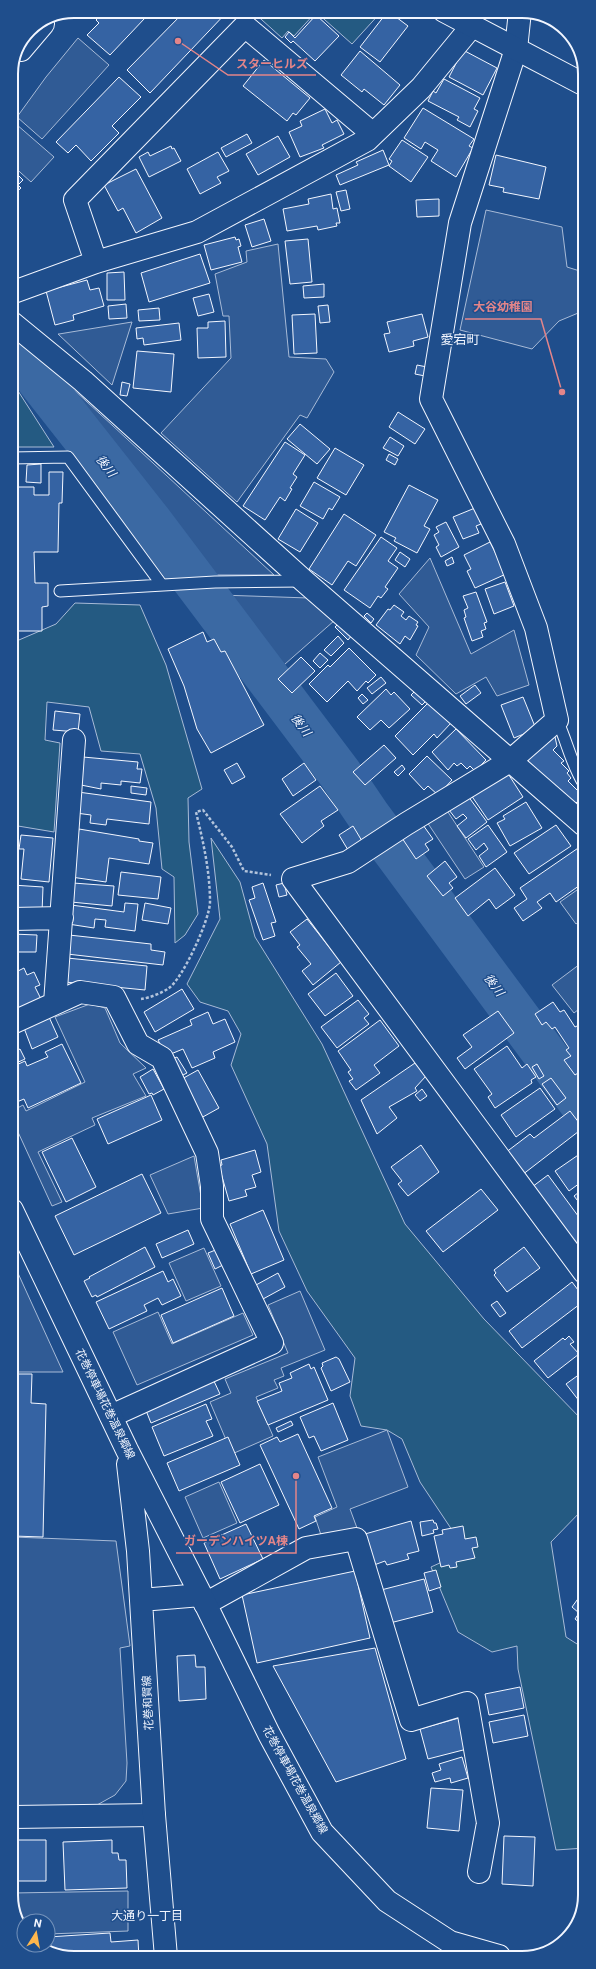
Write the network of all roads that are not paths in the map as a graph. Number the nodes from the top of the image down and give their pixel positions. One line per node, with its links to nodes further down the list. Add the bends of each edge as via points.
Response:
1 (457, 18): 3 (street)
2 (518, 18): 6 (street)
3 (472, 26): 6 (street); 8 (street, via 421,88)
4 (36, 33): 5 (street)
5 (28, 42)
6 (516, 49): 7 (street); 16 (street, via 460,223 431,399 504,544 536,628)
7 (578, 81)
8 (373, 134): 9 (street, via 367,140 281,188 197,232); 9 (street, via 244,26 75,200)
9 (96, 262): 10 (street)
10 (18, 290)
11 (18, 328): 13 (street, via 89,387)
12 (18, 458): 14 (lane, via 68,457)
13 (304, 581): 14 (lane); 18 (street)
14 (162, 585): 15 (lane)
15 (60, 591)
16 (557, 720): 18 (street); 19 (lane)
17 (74, 740): 21 (street)
18 (510, 761): 20 (street); 26 (street, via 348,862 293,879)
19 (578, 772)
20 (578, 820)
21 (62, 918): 22 (street); 23 (street)
22 (18, 919)
23 (55, 1003): 24 (street); 27 (street, via 80,992 114,997 138,1044 162,1058 207,1153 212,1186 212,1219 272,1343)
24 (18, 1020)
25 (18, 1222): 27 (street, 花巻停車場花巻温泉郷線)
26 (578, 1264)
27 (111, 1416): 28 (street, 花巻停車場花巻温泉郷線)
28 (127, 1450): 29 (street, 花巻停車場花巻温泉郷線); 30 (street, 花巻和賀線)
29 (203, 1599): 30 (street); 33 (street, via 306,1548 356,1539 411,1720 467,1703 488,1823); 35 (street, 花巻停車場花巻温泉郷線, via 269,1734 322,1832 387,1901 450,1942)
30 (142, 1600): 31 (street, 花巻和賀線)
31 (154, 1815): 32 (street); 34 (street, 花巻和賀線)
32 (18, 1816)
33 (479, 1872)
34 (165, 1951)
35 (482, 1951)

